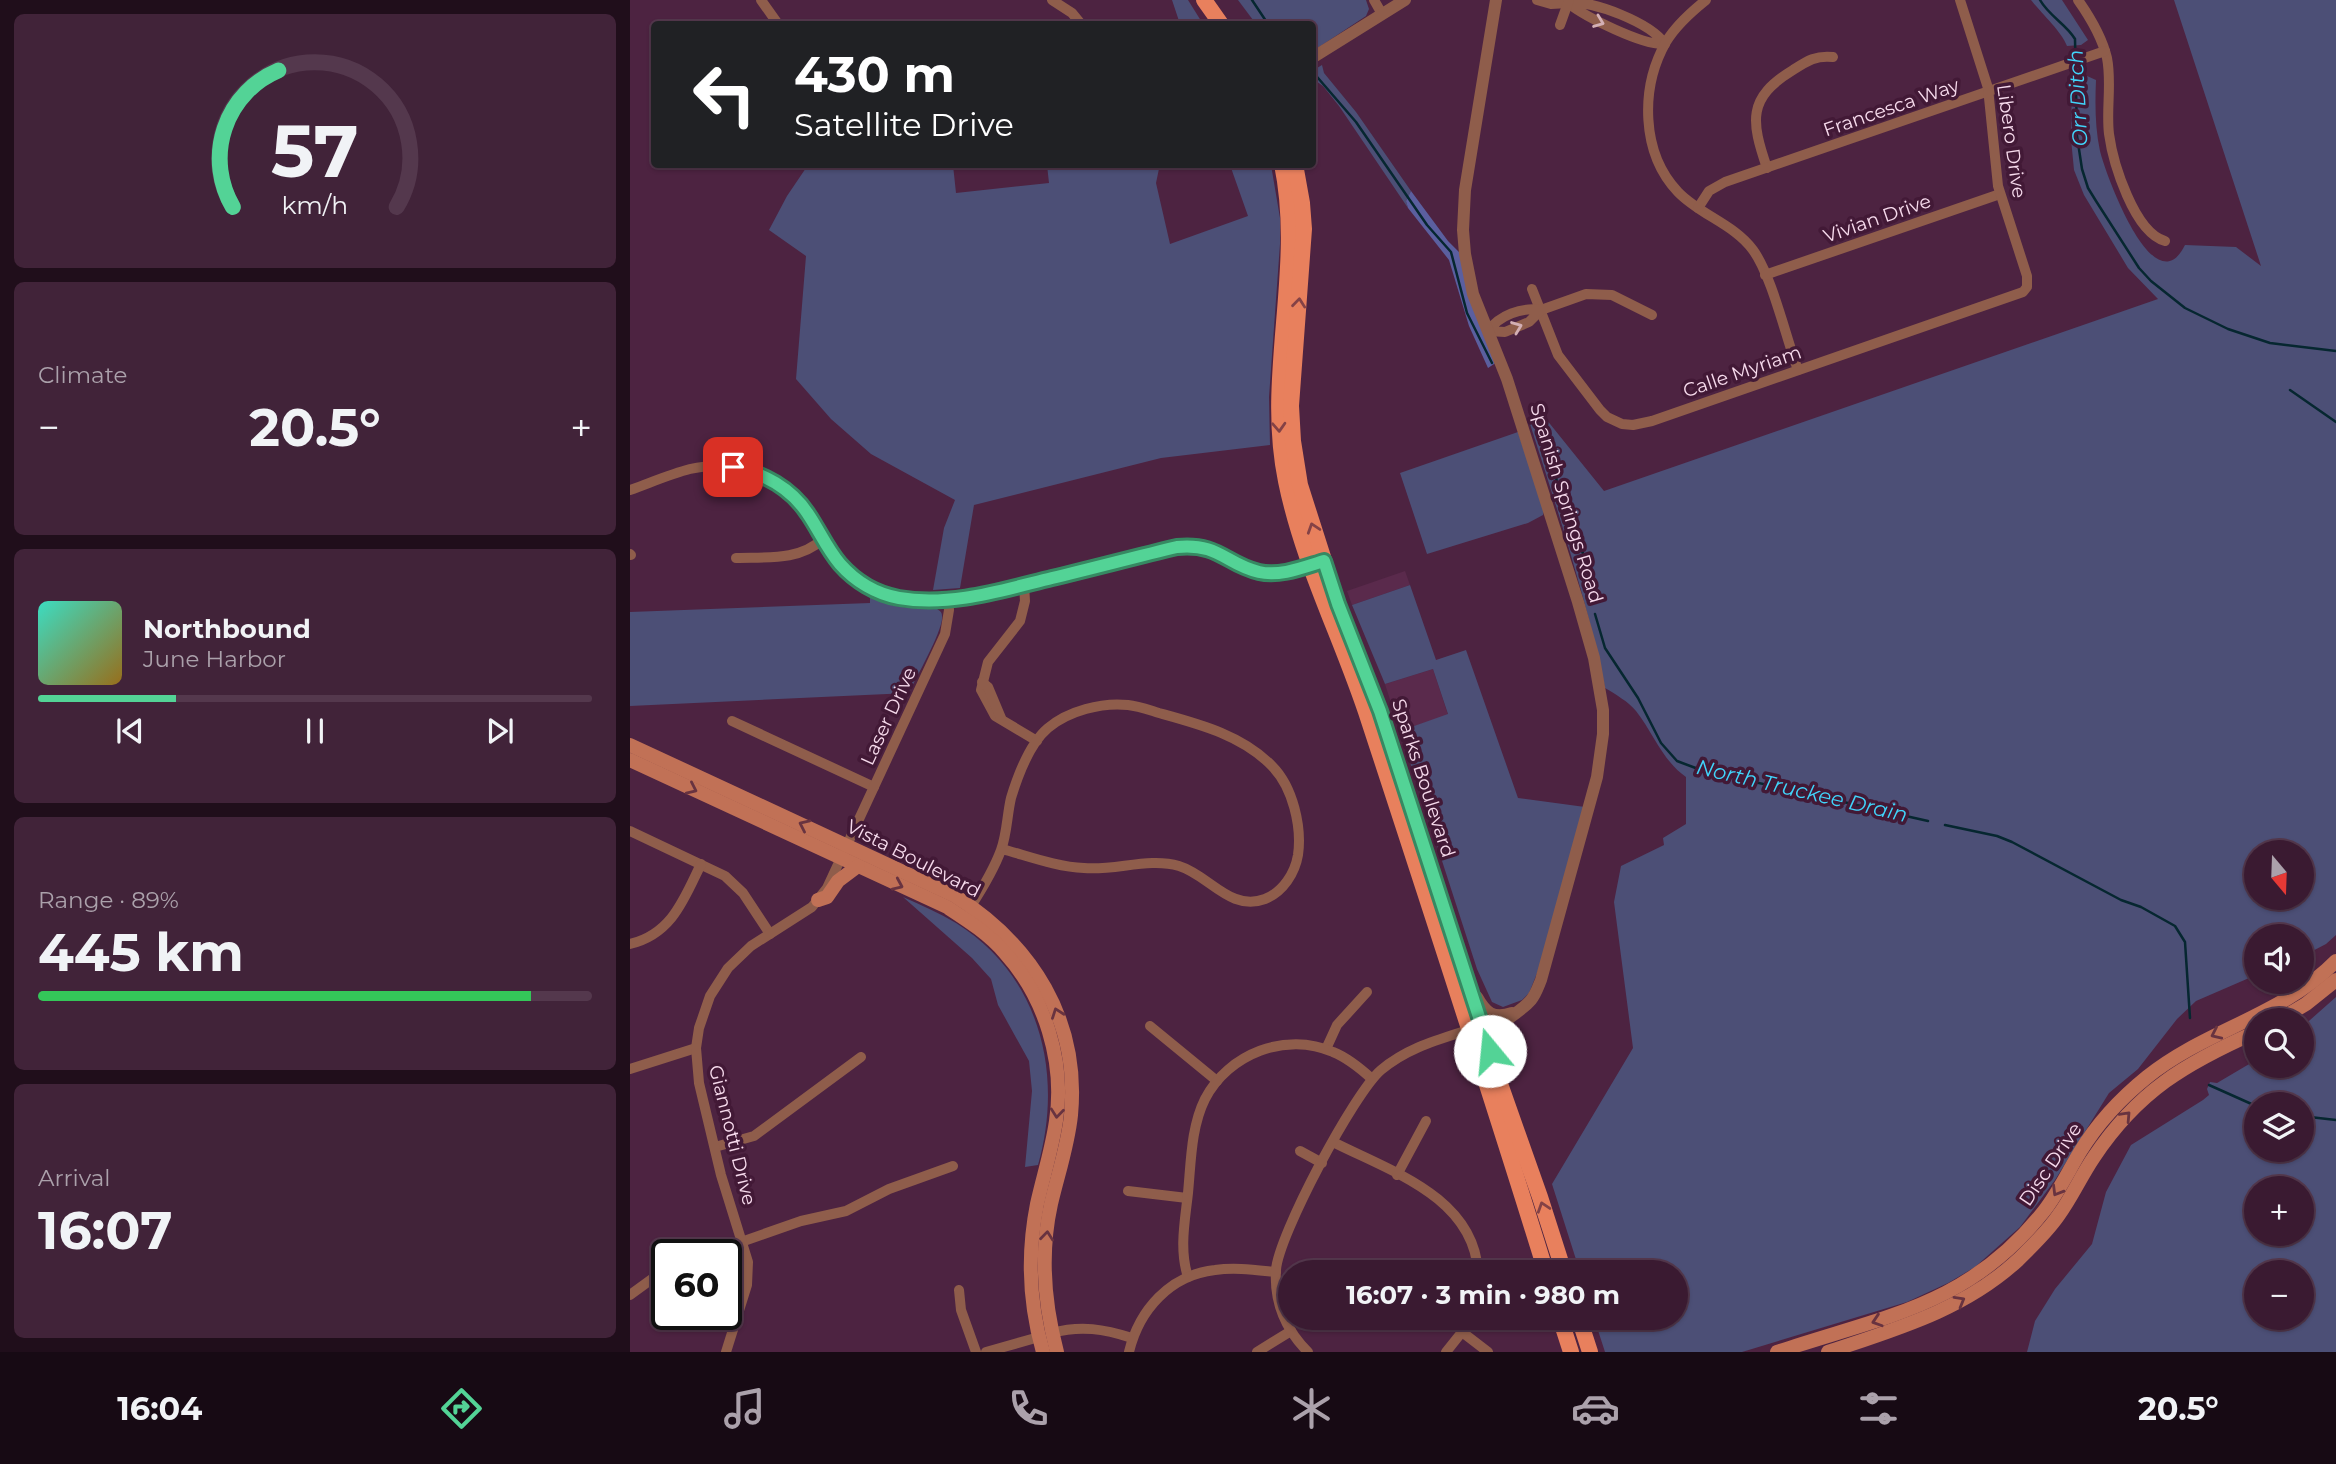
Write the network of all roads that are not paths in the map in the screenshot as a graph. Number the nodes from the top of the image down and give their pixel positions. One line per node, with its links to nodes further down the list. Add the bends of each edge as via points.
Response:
1 (761, 0): 14 (street)
2 (1052, 0): 15 (street)
3 (1202, 0): 16 (main road); 17 (main road)
4 (1215, 0): 18 (main road)
5 (1374, 0): 13 (street)
6 (1405, 0): 13 (street)
7 (1496, 0): 36 (street, Spanish Springs Road, via 1463,206 1468,276)
8 (1537, 0): 12 (street, via 1551,4)
9 (1706, 0): 20 (street)
10 (1960, 0): 24 (street, Libero Drive)
11 (2078, 0): 21 (street)
12 (1568, 1): 19 (street); 20 (street, via 1588,3 1632,20 1653,30)
13 (1382, 14): 22 (street)
14 (776, 21)
15 (1079, 21)
16 (1212, 21)
17 (1219, 21)
18 (1228, 21)
19 (1560, 25)
20 (1665, 44): 29 (street, via 1654,72 1648,127 1665,176)
21 (2105, 51): 24 (street, Francesca Way); 30 (street, via 2109,133 2120,175 2147,228)
22 (1316, 55)
23 (1833, 57): 27 (street, via 1810,60 1775,81 1762,95 1755,130)
24 (1989, 91): 27 (street, Francesca Way); 28 (street, Libero Drive)
25 (1283, 168): 41 (main road, Sparks Boulevard, one-way to 41, via 1290,252 1279,385 1280,452 1291,505)
26 (1297, 168): 41 (main road, Sparks Boulevard, one-way to 26, via 1300,485 1291,406 1304,229)
27 (1767, 168): 29 (street, Francesca Way, via 1716,186)
28 (2000, 194): 31 (street, Vivian Drive); 32 (street, Libero Drive)
29 (1698, 208): 31 (street, via 1741,236)
30 (2165, 241)
31 (1765, 275): 37 (street)
32 (2027, 287): 37 (street, Calle Myriam, via 2016,296)
33 (1532, 289): 34 (street, Calle Myriam)
34 (1541, 310): 35 (street, via 1594,293 1621,299); 36 (street, via 1529,322 1505,332); 37 (street, Calle Myriam, via 1563,363 1600,410 1622,424 1652,421)
35 (1651, 315)
36 (1488, 331): 64 (street, Spanish Springs Road, via 1516,404 1578,602 1603,710 1602,754 1580,842 1541,980 1530,1001)
37 (1798, 370)
38 (630, 490): 39 (street, via 704,467 747,470 787,491)
39 (823, 538): 40 (street, via 797,554); 43 (street, via 847,572 870,588 898,598)
40 (736, 558)
41 (1317, 563): 42 (street, via 1281,573 1259,573 1214,550 1190,546); 54 (main road, Sparks Boulevard, via 1380,711); 66 (main road, Sparks Boulevard)
42 (1024, 585): 43 (street); 45 (street, via 1020,621 988,662 981,690 995,716)
43 (948, 598): 48 (street, Laser Drive, via 945,634)
44 (732, 721): 48 (street)
45 (1037, 741): 50 (street, via 1011,799); 50 (street, via 1047,728 1066,717 1088,709 1128,705 1199,724 1243,743 1274,767 1293,801 1300,842 1296,869 1279,891 1246,901 1232,899 1177,865 1084,869)
46 (630, 745): 51 (main road, Vista Boulevard, one-way to 46)
47 (630, 760): 51 (main road, Vista Boulevard, one-way to 51)
48 (874, 787): 51 (street, Laser Drive)
49 (630, 831): 52 (street)
50 (1002, 849): 56 (street)
51 (845, 852): 53 (main road, Vista Boulevard); 55 (street, Giannotti Drive); 56 (main road, Vista Boulevard)
52 (701, 864): 57 (street, via 735,883); 58 (street, via 668,923 650,937)
53 (858, 866): 55 (main road, via 838,881 827,897); 99 (main road, Vista Boulevard, one-way to 99, via 968,921 1005,952 1041,1010 1054,1051 1058,1105 1031,1255 1032,1303)
54 (1440, 897): 60 (main road, Sparks Boulevard); 66 (main road, via 1471,1018)
55 (818, 900): 57 (street, Giannotti Drive)
56 (971, 906): 99 (main road, Vista Boulevard, one-way to 56, via 1046,1233 1068,1137 1071,1066 1059,1019 1041,979 1016,944)
57 (770, 934): 68 (street, Giannotti Drive, via 739,957 719,981 704,1010)
58 (630, 944)
59 (2336, 961): 114 (main road, Disc Drive, one-way to 114, via 2273,1008 2200,1042 2143,1080 2102,1122 2031,1227 1987,1267 1922,1306)
60 (1466, 978): 64 (street, via 1487,1012 1501,1016); 72 (main road, Sparks Boulevard)
61 (2336, 981): 63 (main road)
62 (1367, 992): 69 (street, via 1337,1025)
63 (2298, 1008)
64 (1519, 1010): 72 (street, Spanish Springs Road, via 1494,1033)
65 (1150, 1026): 74 (street)
66 (1468, 1030): 73 (street, via 1408,1052); 79 (main road, via 1477,1036 1501,1109); 87 (main road, Sparks Boulevard)
67 (2244, 1037): 115 (main road, Disc Drive, one-way to 67, via 1938,1314 1998,1277 2052,1223 2105,1141 2150,1092 2206,1054)
68 (696, 1048): 71 (street); 77 (street, Giannotti Drive, via 699,1083)
69 (1326, 1049): 73 (street); 74 (street, via 1298,1044 1272,1047 1245,1057)
70 (861, 1057): 77 (street, via 754,1136)
71 (630, 1069)
72 (1497, 1077): 79 (main road, Sparks Boulevard)
73 (1372, 1079): 76 (street)
74 (1217, 1081): 84 (street, via 1197,1120)
75 (1426, 1121): 82 (street)
76 (1333, 1142): 80 (street); 82 (street)
77 (715, 1147): 85 (street, Giannotti Drive)
78 (1300, 1151): 80 (street)
79 (1527, 1160): 88 (main road, Sparks Boulevard, one-way to 79)
80 (1322, 1163): 89 (street, via 1284,1238)
81 (953, 1166): 85 (street, via 846,1211)
82 (1397, 1175): 86 (street, via 1433,1194 1455,1214 1470,1239)
83 (1128, 1191): 84 (street)
84 (1187, 1198): 90 (street, via 1182,1253)
85 (743, 1241): 101 (street, Giannotti Drive, via 747,1285)
86 (1475, 1260)
87 (1542, 1260)
88 (1560, 1260)
89 (1276, 1272): 90 (street, via 1228,1269); 97 (street, via 1278,1301)
90 (1188, 1277): 100 (street, via 1155,1300)
91 (651, 1280): 93 (street)
92 (959, 1290): 102 (street)
93 (630, 1295)
94 (1560, 1330): 111 (main road)
95 (1563, 1330): 112 (main road)
96 (1583, 1330): 113 (main road)
97 (1291, 1331): 107 (street); 108 (street)
98 (1462, 1332): 109 (street); 110 (street)
99 (1045, 1335): 100 (street, via 1095,1328); 103 (street); 104 (main road, Vista Boulevard); 105 (main road, Vista Boulevard)
100 (1132, 1338): 106 (street)
101 (726, 1352)
102 (976, 1352)
103 (986, 1352)
104 (1043, 1352)
105 (1057, 1352)
106 (1129, 1352)
107 (1257, 1352)
108 (1308, 1352)
109 (1446, 1352)
110 (1489, 1352)
111 (1563, 1352)
112 (1571, 1352)
113 (1590, 1352)
114 (1777, 1352)
115 (1828, 1352)

